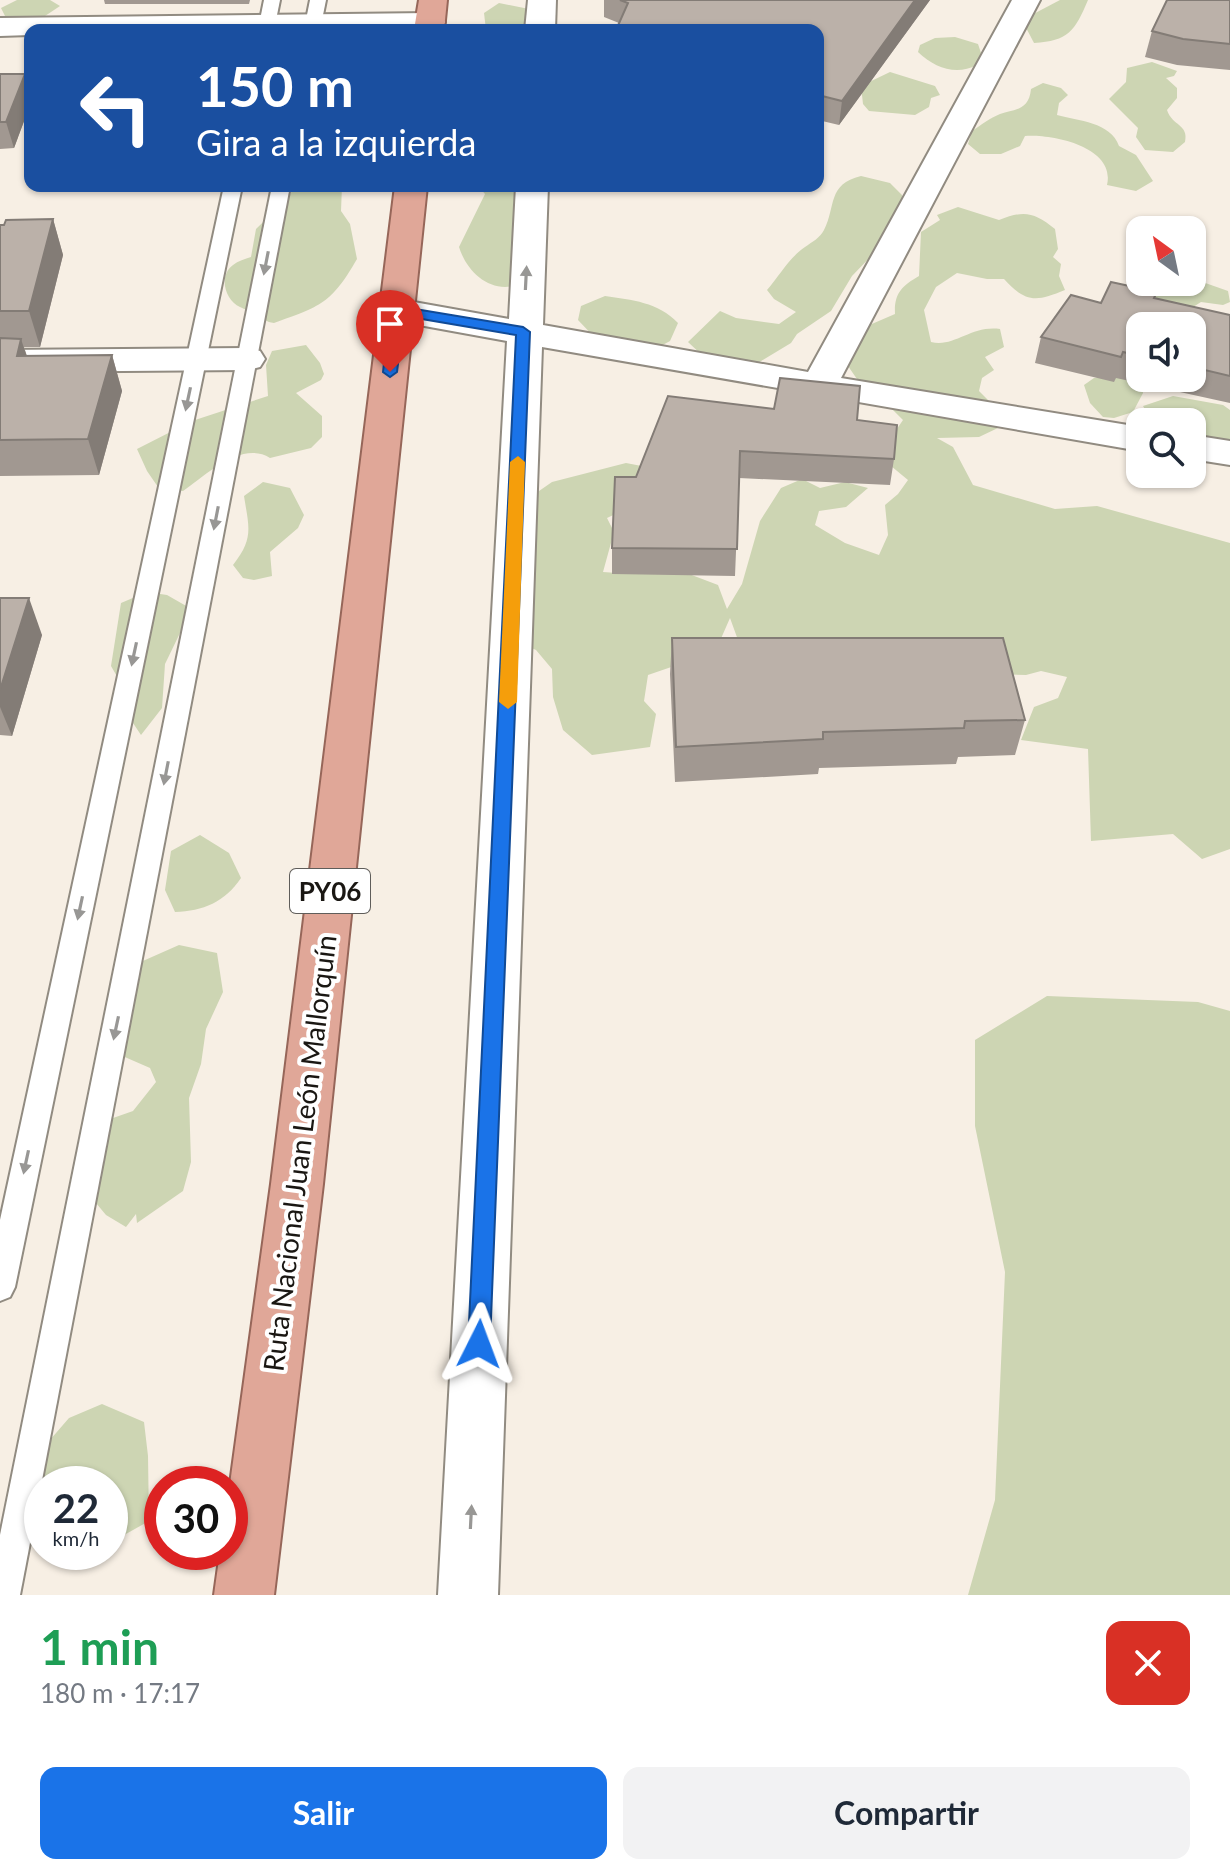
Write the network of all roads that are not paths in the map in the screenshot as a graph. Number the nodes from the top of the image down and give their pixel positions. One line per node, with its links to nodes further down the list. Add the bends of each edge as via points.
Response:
1 (542, 0): 7 (street)
2 (1026, 0): 19 (street)
3 (431, 17): 4 (street)
4 (314, 18): 5 (street)
5 (268, 19): 6 (street)
6 (100, 24)
7 (540, 24)
8 (24, 26): 9 (street)
9 (0, 27)
10 (232, 192): 17 (lane)
11 (280, 192): 16 (lane, one-way to 16)
12 (410, 192): 14 (highway, Ruta Nacional Juan León Mallorquín / PY06)
13 (532, 192): 15 (street, one-way to 13)
14 (397, 310): 15 (street); 25 (highway, Ruta Nacional Juan León Mallorquín / PY06, via 297,1184)
15 (523, 332): 19 (street); 26 (street, one-way to 15)
16 (247, 359): 17 (street); 24 (lane, one-way to 24)
17 (196, 360): 18 (street); 23 (lane, one-way to 23)
18 (0, 361)
19 (819, 386): 20 (street)
20 (1126, 437)
21 (1206, 449): 22 (street)
22 (1230, 453)
23 (0, 1287)
24 (4, 1595)
25 (244, 1595)
26 (468, 1595)

